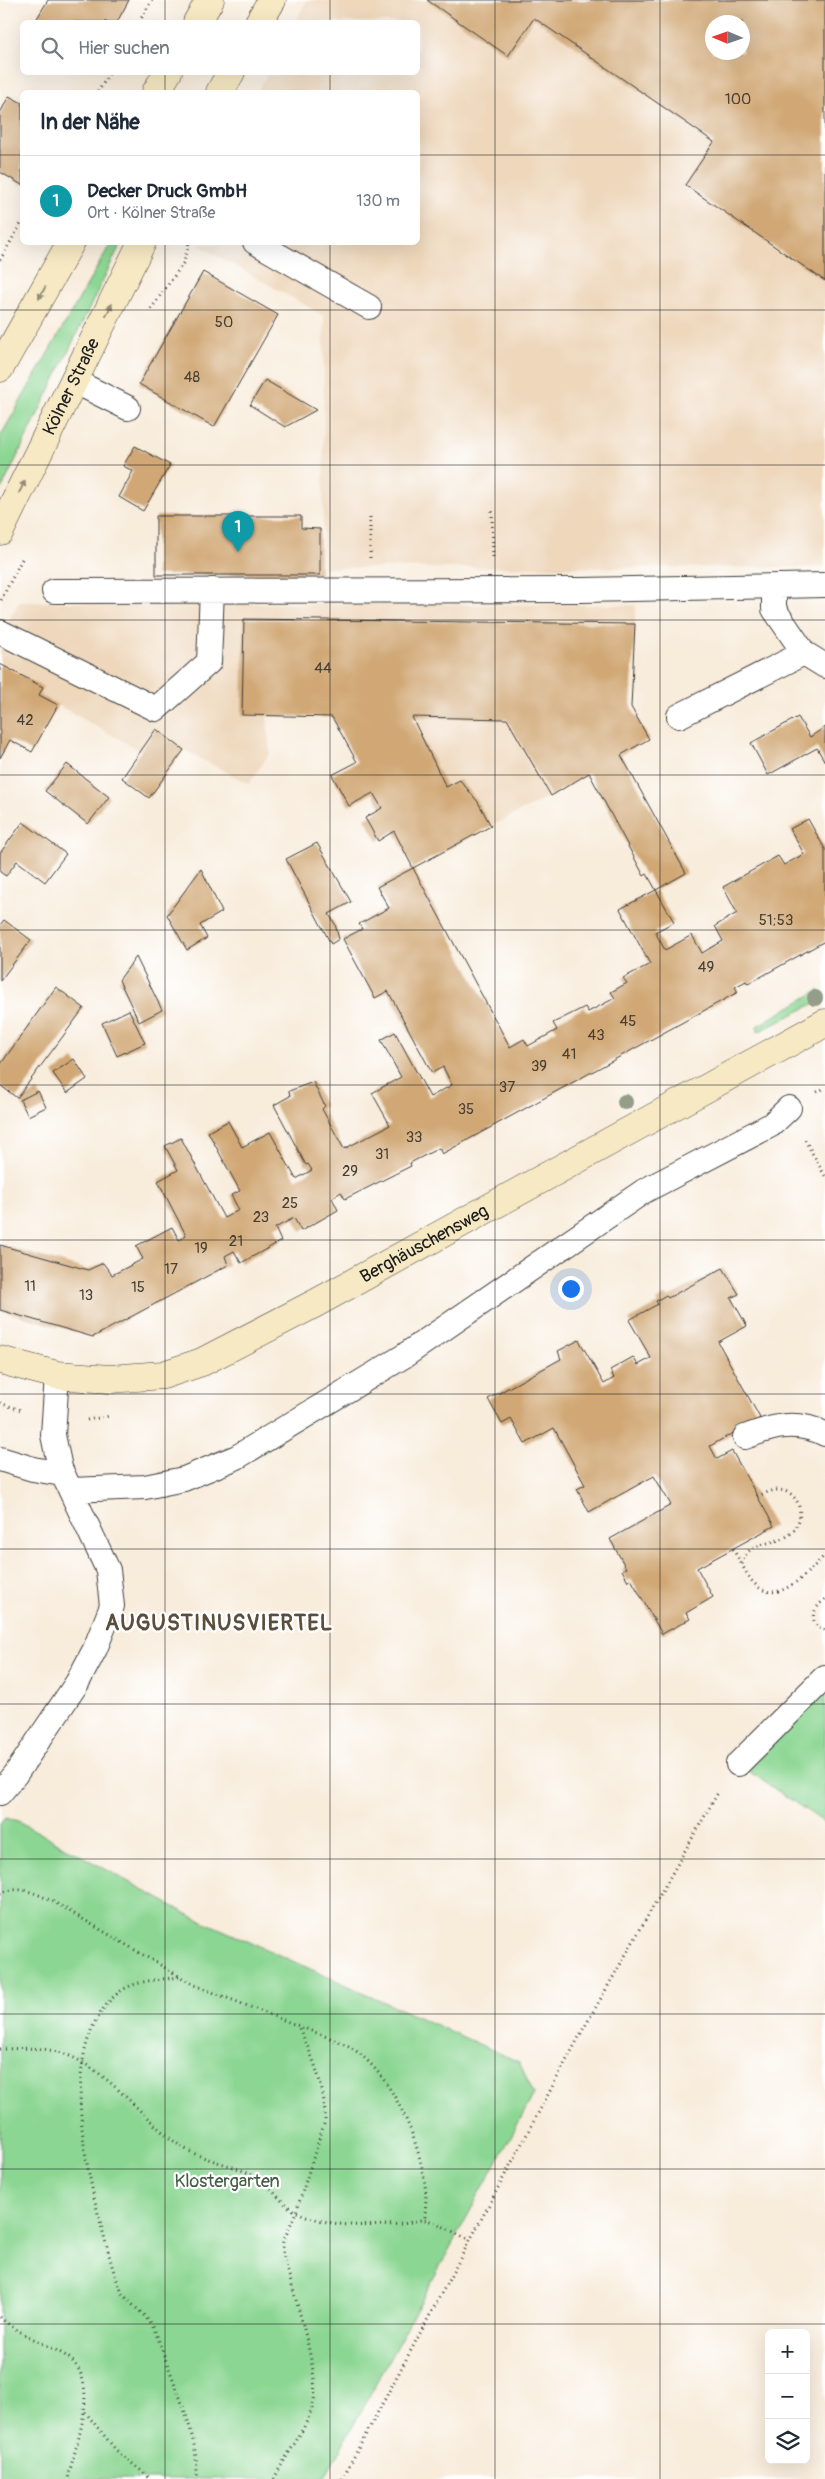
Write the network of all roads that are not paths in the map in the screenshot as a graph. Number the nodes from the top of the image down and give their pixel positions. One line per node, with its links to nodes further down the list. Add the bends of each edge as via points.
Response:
1 (210, 0): 4 (main road)
2 (264, 0): 5 (main road)
3 (272, 0): 6 (main road)
4 (198, 20)
5 (258, 20)
6 (258, 20)
7 (166, 75): 9 (main road)
8 (229, 75): 10 (main road)
9 (157, 90)
10 (221, 90)
11 (69, 245): 15 (main road, one-way to 15)
12 (141, 245): 16 (main road, Kölner Straße, one-way to 12)
13 (260, 245): 14 (lane)
14 (369, 307)
15 (0, 368)
16 (74, 381): 17 (lane); 18 (main road, Kölner Straße, one-way to 16)
17 (128, 408)
18 (0, 531)
19 (774, 586): 20 (lane); 21 (lane, via 489,591); 24 (lane, via 774,609)
20 (825, 586)
21 (212, 590): 22 (lane); 23 (lane, via 209,662 156,709)
22 (54, 591)
23 (0, 632)
24 (804, 654): 25 (lane); 26 (lane)
25 (825, 666)
26 (679, 716)
27 (825, 1023): 30 (main road, Berghäuschensweg, via 316,1303 202,1362 148,1377 110,1379)
28 (789, 1108): 34 (lane, via 771,1126 644,1191 404,1356 237,1457 184,1479 145,1487)
29 (0, 1360): 30 (main road, Berghäuschensweg)
30 (57, 1375): 34 (lane, via 53,1435)
31 (825, 1434): 32 (lane, via 803,1426 784,1424)
32 (745, 1437)
33 (0, 1459): 34 (lane)
34 (67, 1482): 37 (lane, via 108,1570 112,1606 77,1683)
35 (825, 1677): 36 (lane)
36 (738, 1764)
37 (0, 1793)

